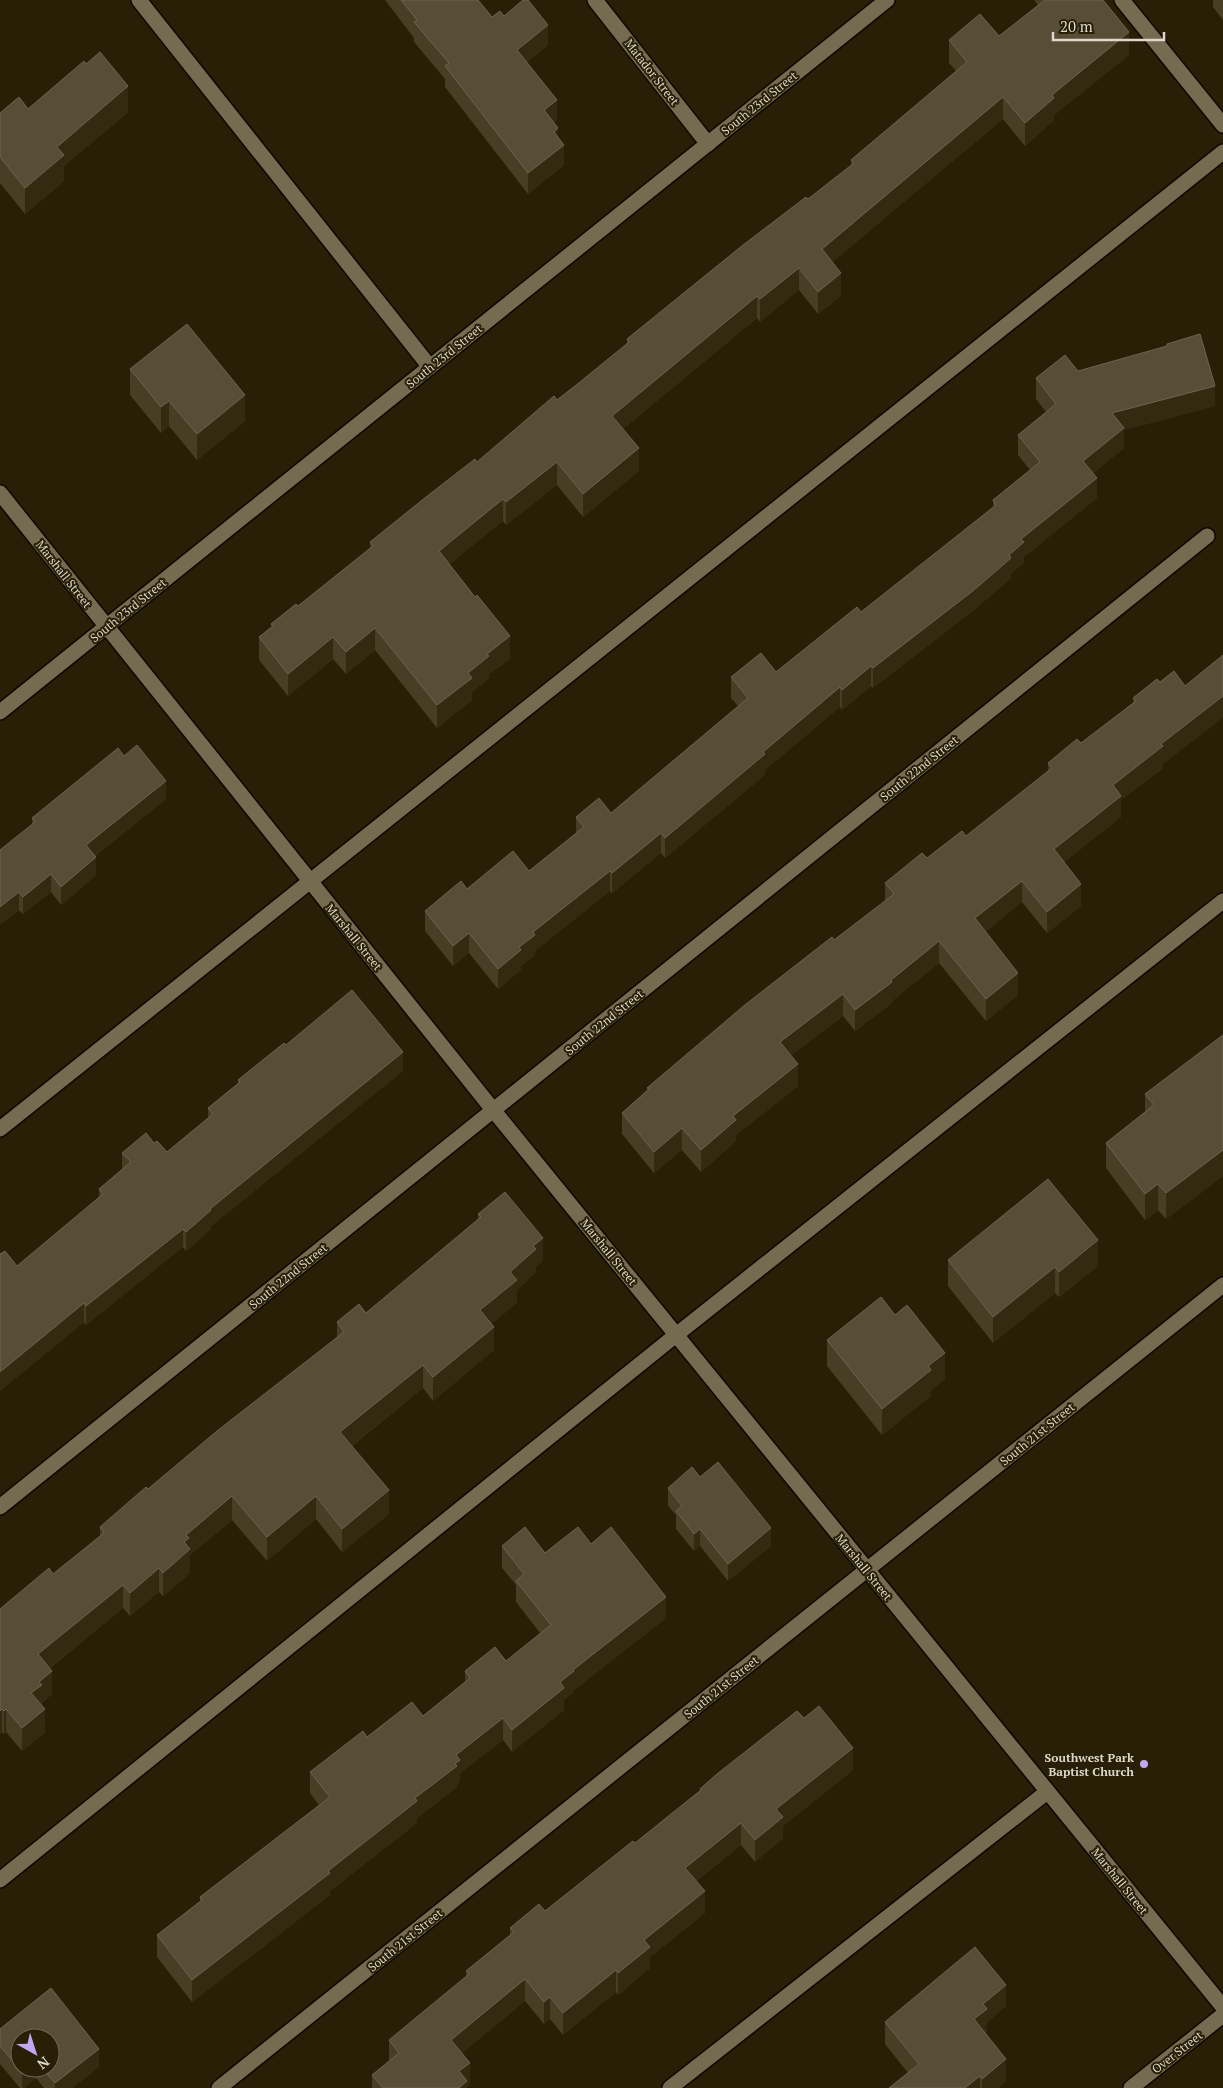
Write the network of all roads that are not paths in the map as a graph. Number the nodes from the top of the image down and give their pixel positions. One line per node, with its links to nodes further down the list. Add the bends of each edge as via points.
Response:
1 (140, 0): 8 (street)
2 (595, 0): 6 (street, Matador Street)
3 (887, 0): 6 (street, South 23rd Street)
4 (1122, 0): 5 (street)
5 (1223, 125)
6 (708, 144): 8 (street, South 23rd Street)
7 (1223, 152): 13 (street)
8 (430, 367): 11 (street, South 23rd Street)
9 (0, 493): 11 (street, Marshall Street)
10 (1207, 536): 15 (street, South 22nd Street)
11 (106, 627): 12 (street, South 23rd Street); 13 (street, Marshall Street)
12 (0, 712)
13 (309, 881): 15 (street, Marshall Street); 16 (street)
14 (1223, 901): 18 (street)
15 (494, 1111): 18 (street, Marshall Street); 19 (street, South 22nd Street)
16 (0, 1129)
17 (1223, 1285): 20 (street, South 21st Street)
18 (676, 1335): 20 (street, Marshall Street); 22 (street)
19 (0, 1507)
20 (866, 1570): 21 (street, Marshall Street); 25 (street, South 21st Street)
21 (1047, 1792): 23 (street, Marshall Street); 26 (street)
22 (0, 1880)
23 (1223, 2007)
24 (1223, 2015): 27 (street, Over Street)
25 (219, 2088)
26 (670, 2088)
27 (1131, 2088)

